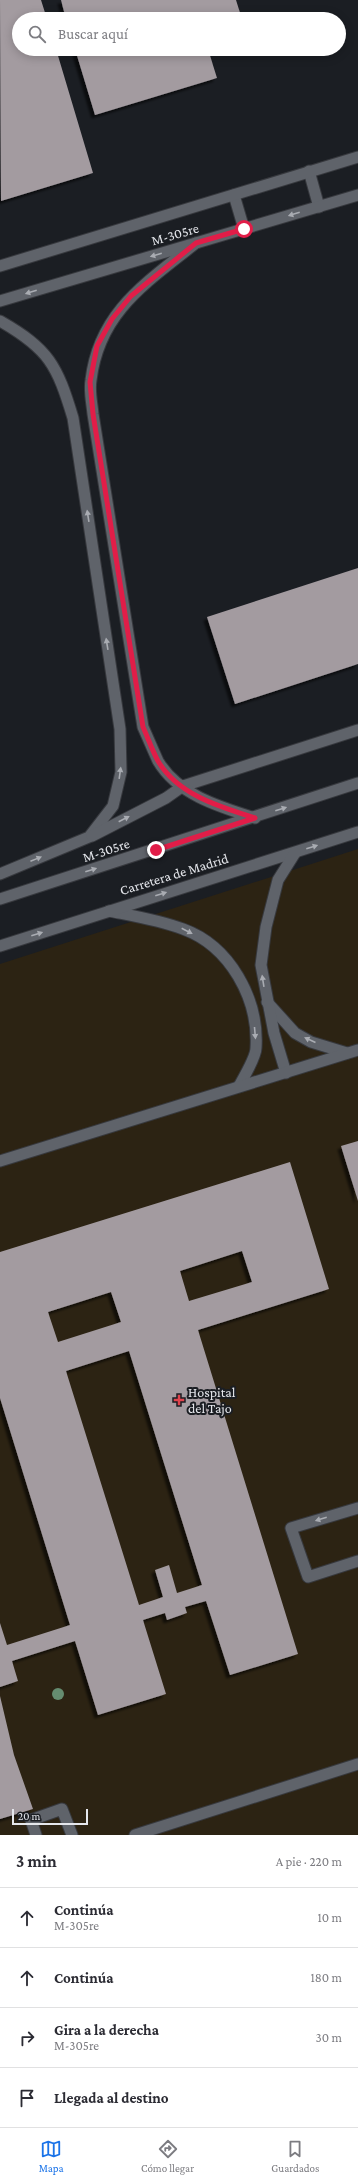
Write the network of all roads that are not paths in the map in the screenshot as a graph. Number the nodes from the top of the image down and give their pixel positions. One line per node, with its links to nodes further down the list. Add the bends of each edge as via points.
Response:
1 (358, 157): 2 (main road)
2 (309, 171): 3 (main road); 5 (main road)
3 (234, 195): 6 (main road); 8 (main road)
4 (358, 195): 5 (main road, M-305re)
5 (319, 207): 6 (main road, M-305re, one-way to 6)
6 (244, 229): 7 (main road, M-305re)
7 (196, 243): 9 (main road, M-305re, one-way to 9); 13 (main road, via 131,296 112,319 97,346 90,382 143,727 159,761 169,775)
8 (0, 266)
9 (0, 301)
10 (0, 321): 16 (main road, one-way to 10, via 113,806 122,772 120,729 73,418 63,386 49,358 26,336)
11 (358, 730): 13 (main road)
12 (358, 783): 14 (main road, M-305re, one-way to 12)
13 (183, 786): 14 (main road, via 210,803); 16 (main road, one-way to 13, via 166,798)
14 (255, 818): 19 (main road, M-305re, one-way to 14)
15 (358, 832): 17 (main road, Carretera de Madrid, one-way to 15)
16 (89, 837): 18 (main road, one-way to 16)
17 (295, 853): 20 (main road, Carretera de Madrid, one-way to 17); 22 (main road, one-way to 17, via 261,965 266,927 278,880)
18 (0, 874)
19 (0, 899)
20 (109, 910): 21 (main road, Carretera de Madrid, one-way to 20); 26 (main road, one-way to 26, via 184,929 211,945 234,967 249,998 256,1042 256,1049)
21 (0, 946)
22 (266, 1001): 24 (main road, one-way to 22, via 311,1042 295,1033); 25 (main road)
23 (358, 1050): 24 (main road)
24 (347, 1053): 25 (main road)
25 (286, 1073): 26 (main road)
26 (239, 1086): 27 (main road)
27 (0, 1161)
28 (358, 1508): 29 (main road, one-way to 29, via 291,1528 308,1577)
29 (358, 1561)
30 (358, 1764): 33 (main road)
31 (36, 1835): 32 (main road, via 31,1820 62,1809)
32 (72, 1835)
33 (135, 1835)

